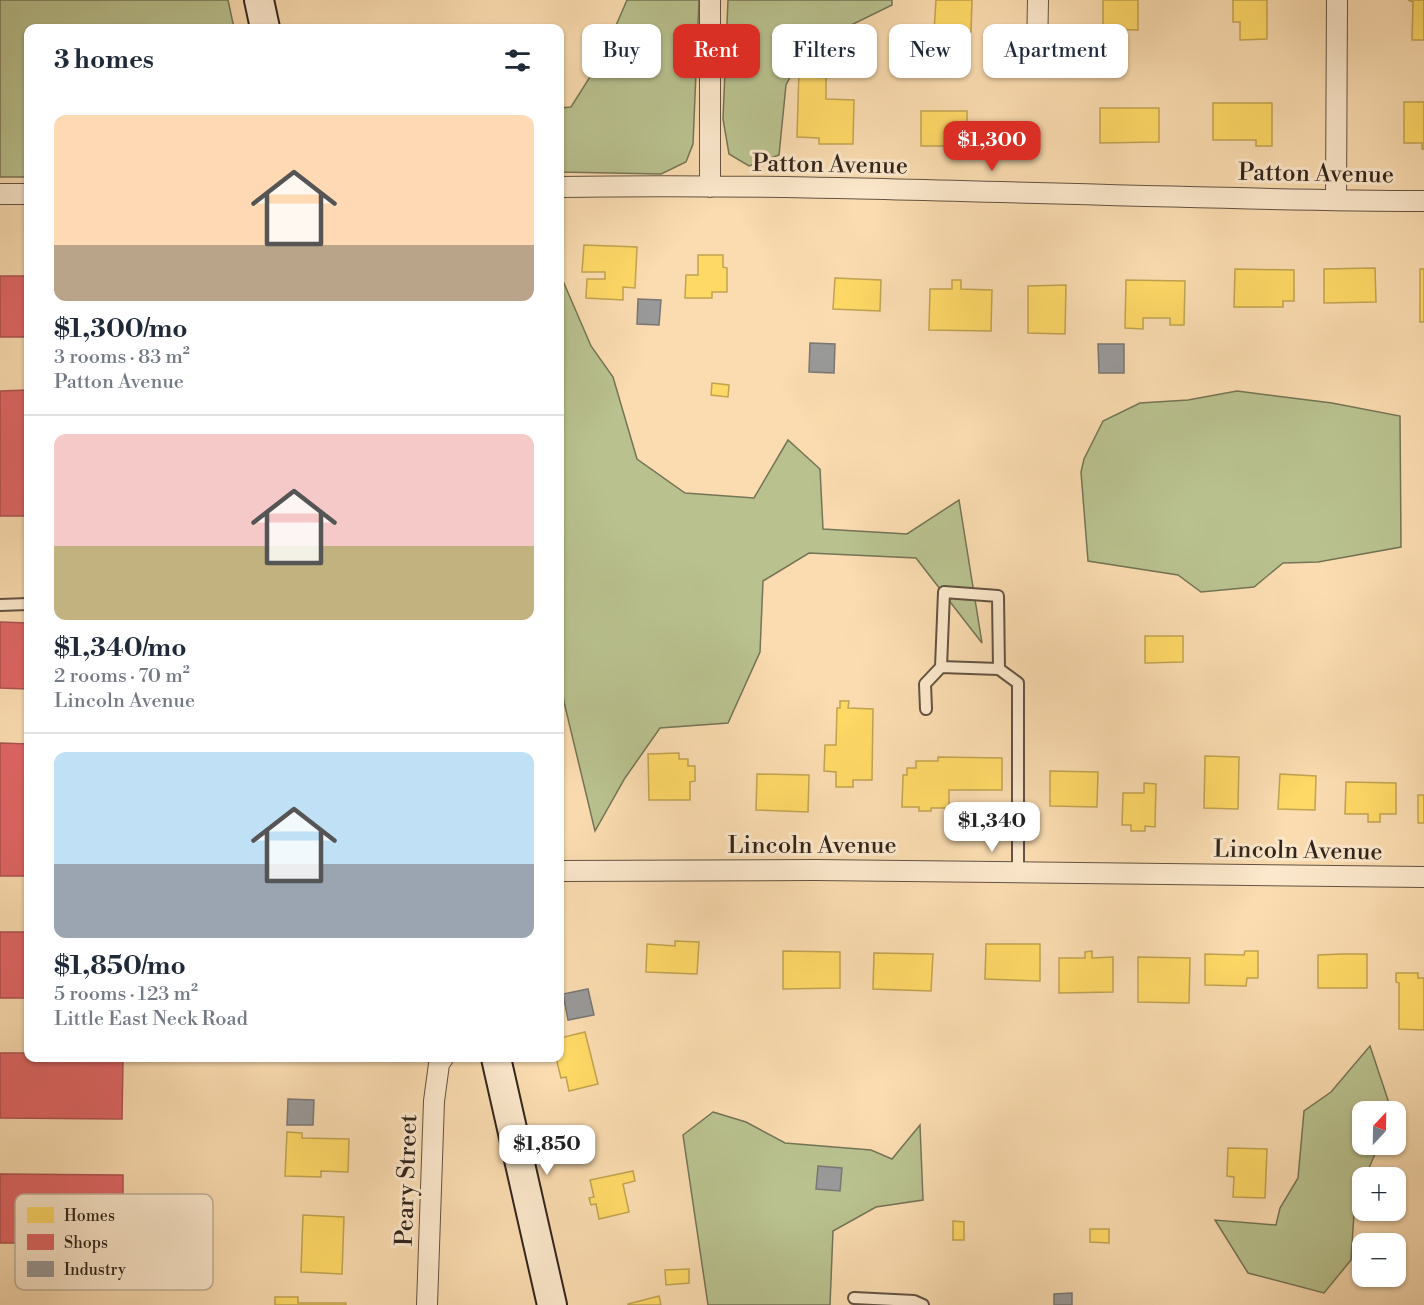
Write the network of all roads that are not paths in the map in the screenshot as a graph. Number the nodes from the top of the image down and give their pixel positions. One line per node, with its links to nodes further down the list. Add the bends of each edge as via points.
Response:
1 (259, 0): 5 (main road)
2 (710, 0): 8 (street)
3 (1038, 0): 6 (street)
4 (1337, 0): 11 (street)
5 (264, 24)
6 (1038, 24)
7 (564, 188): 8 (street, Patton Avenue)
8 (710, 188): 11 (street, Patton Avenue)
9 (0, 194): 10 (street)
10 (24, 194)
11 (1336, 200): 12 (street, Patton Avenue)
12 (1424, 201)
13 (24, 604): 14 (lane)
14 (0, 605)
15 (941, 667): 16 (lane); 16 (lane, via 944,592 998,596); 17 (lane, via 925,684)
16 (999, 669): 19 (lane, via 1018,684)
17 (926, 708)
18 (564, 872): 19 (street, Lincoln Avenue)
19 (1018, 872): 20 (street, Lincoln Avenue)
20 (1424, 877)
21 (440, 1062): 24 (street, Peary Street, via 434,1101)
22 (497, 1062): 25 (main road)
23 (854, 1298): 26 (lane, via 914,1301)
24 (427, 1305)
25 (552, 1305)
26 (923, 1305)

